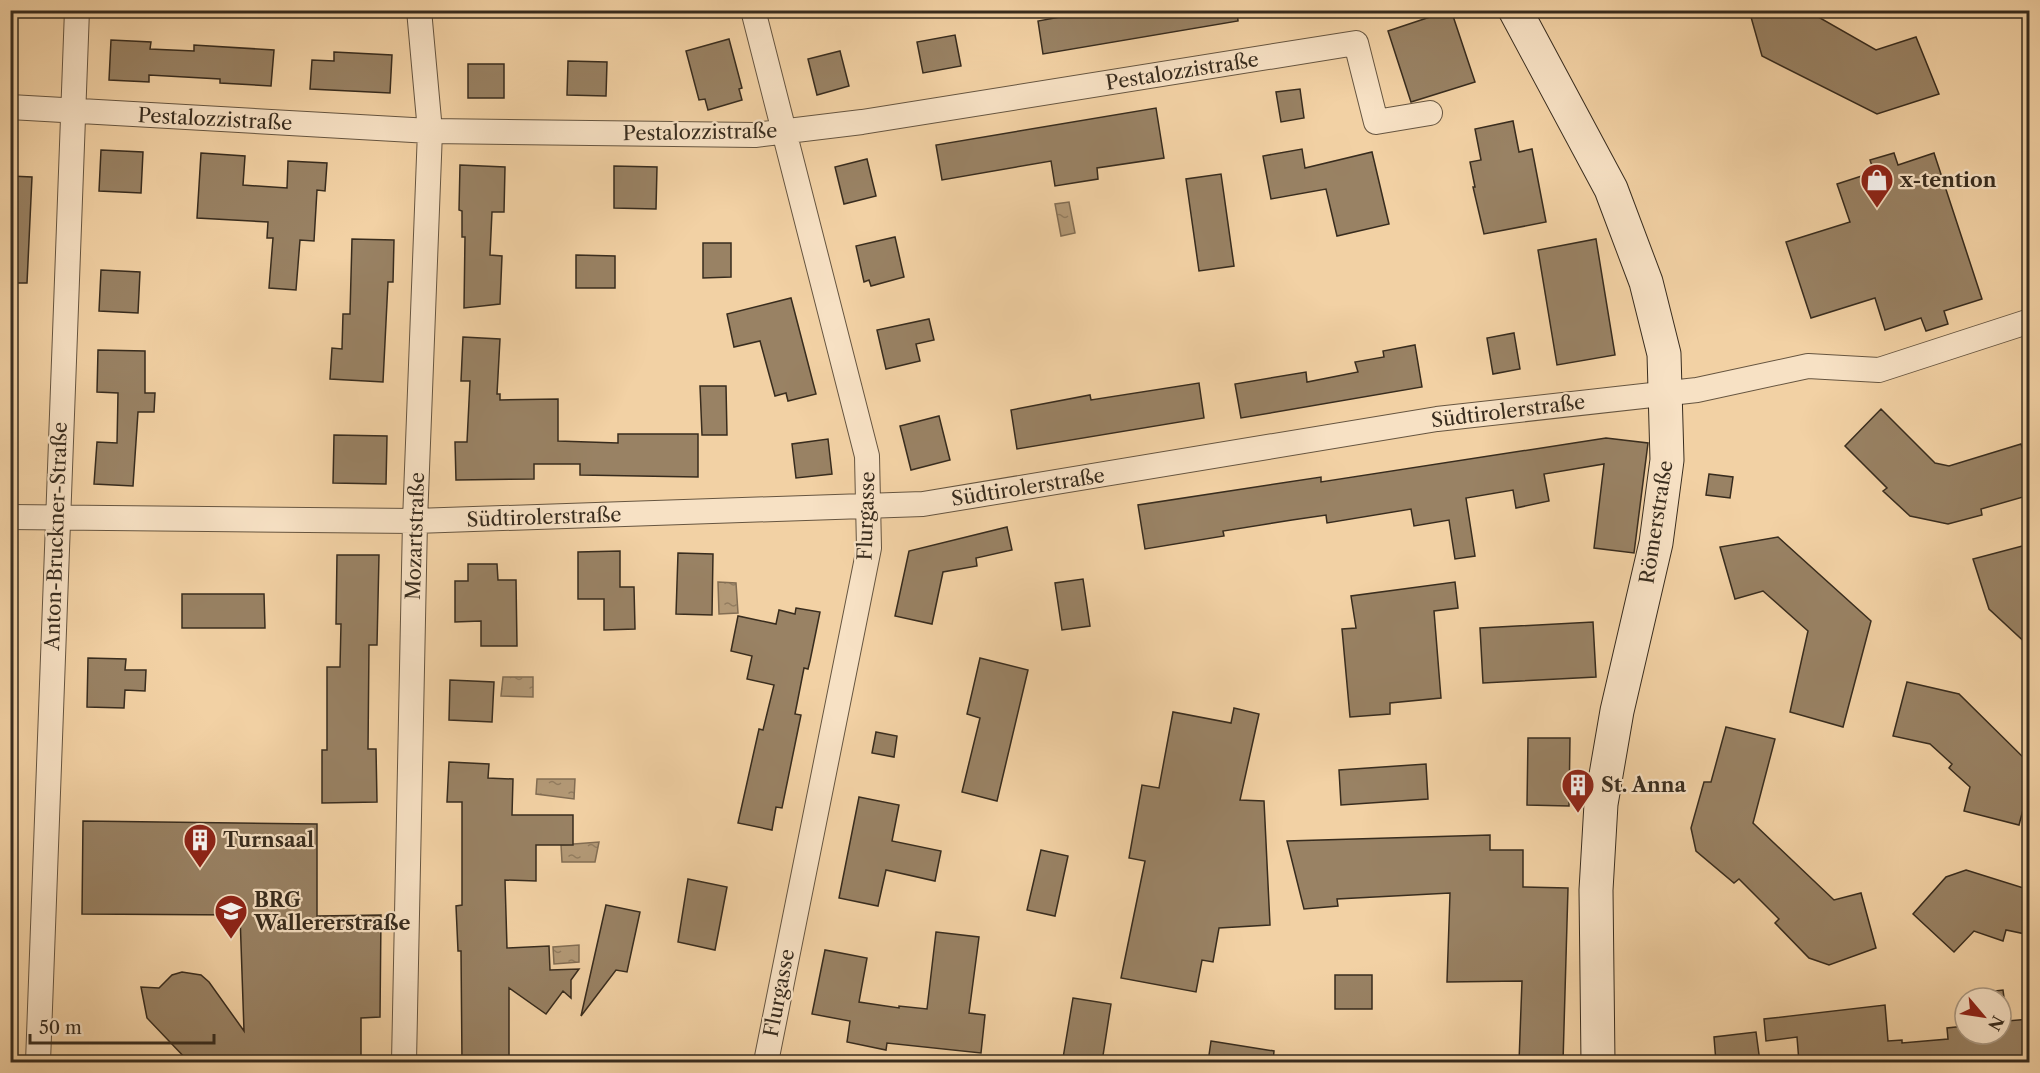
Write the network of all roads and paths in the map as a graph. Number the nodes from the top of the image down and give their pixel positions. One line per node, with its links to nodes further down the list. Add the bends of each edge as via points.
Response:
1 (77, 10): 6 (street, Anton-Bruckner-Straße)
2 (419, 10): 8 (street, Mozartstraße)
3 (753, 10): 9 (street, Flurgasse)
4 (1515, 10): 11 (main road, Römerstraße, via 1611,189 1646,282 1664,354)
5 (10, 107): 6 (street, Pestalozzistraße)
6 (72, 111): 8 (street, Pestalozzistraße); 14 (street, Anton-Bruckner-Straße)
7 (1430, 113): 9 (street, Pestalozzistraße, via 1376,122 1356,43)
8 (430, 131): 9 (street, Pestalozzistraße, via 754,135); 15 (street, Mozartstraße)
9 (784, 132): 12 (street, Flurgasse, via 867,456)
10 (2030, 321): 11 (street, Südtirolerstraße, via 1879,370 1808,366 1697,390)
11 (1666, 392): 12 (street, Südtirolerstraße, via 1437,419 923,504); 19 (main road, Römerstraße, via 1668,460 1656,543 1617,711 1601,804 1596,890)
12 (870, 506): 15 (street, Südtirolerstraße); 18 (street, Flurgasse, via 869,548)
13 (10, 517): 14 (street, Südtirolerstraße)
14 (58, 518): 15 (street, Südtirolerstraße); 16 (street, Anton-Bruckner-Straße)
15 (415, 521): 17 (street, Mozartstraße)
16 (38, 1062)
17 (404, 1062)
18 (766, 1062)
19 (1598, 1062)

